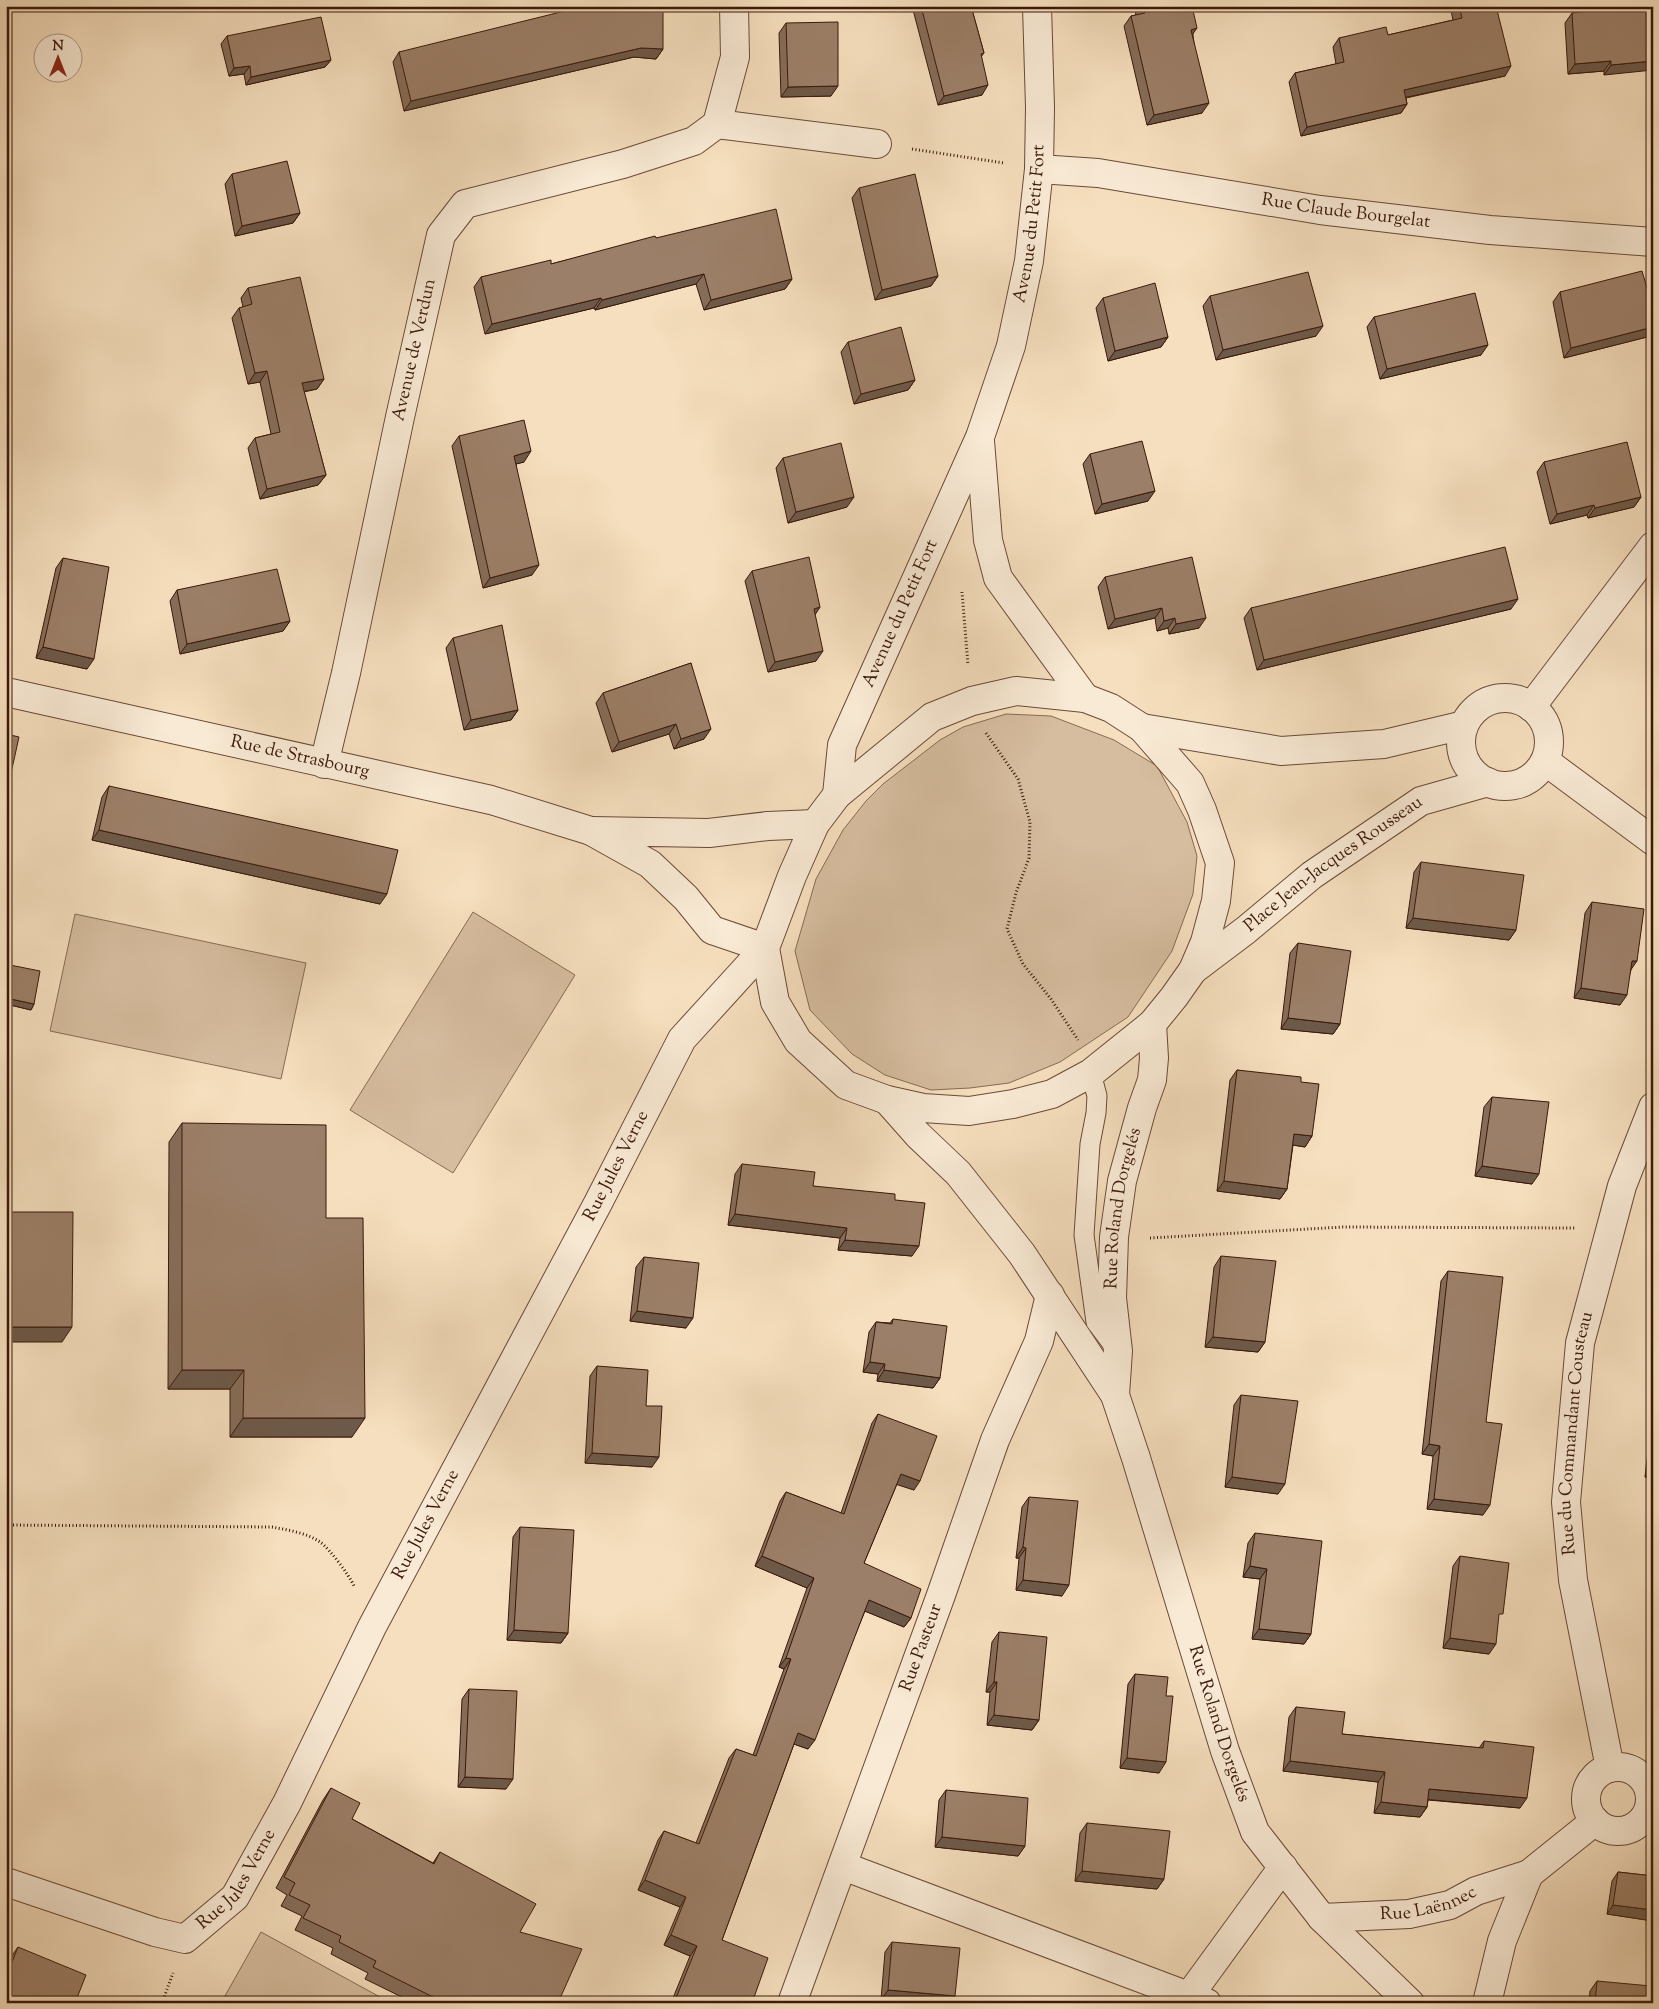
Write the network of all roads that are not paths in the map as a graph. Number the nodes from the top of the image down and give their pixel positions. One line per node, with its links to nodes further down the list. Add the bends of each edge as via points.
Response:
1 (734, 6): 3 (street, via 735,57)
2 (1037, 6): 5 (street, Avenue du Petit Fort)
3 (717, 124): 4 (street); 15 (street, Avenue de Verdun, via 694,141 623,164 465,204 441,235)
4 (876, 144)
5 (1040, 169): 6 (street, Rue Claude Bourgelat, via 1098,173 1320,210 1490,230); 7 (street, Avenue du Petit Fort, via 1029,262 1011,346)
6 (1653, 242)
7 (980, 437): 10 (street, Avenue du Petit Fort, via 988,540 998,578); 17 (street, Avenue du Petit Fort, via 842,745)
8 (1653, 546): 11 (street)
9 (6, 692): 15 (street, Rue de Strasbourg)
10 (1085, 698): 13 (street, Place Jean-Jacques Rousseau, via 1111,708); 17 (street, Place Jean-Jacques Rousseau, via 1016,692 972,701 932,716)
11 (1531, 707): 12 (street, via 1518,700 1503,698 1488,702 1475,710); 14 (street, via 1541,717 1548,732 1549,746)
12 (1464, 725): 13 (street, Place Jean-Jacques Rousseau, via 1384,744 1281,751); 16 (street, via 1461,739 1463,754 1469,768)
13 (1142, 728): 22 (street, Place Jean-Jacques Rousseau, via 1190,783 1220,863 1216,901 1205,942)
14 (1544, 761): 16 (street, via 1531,777 1518,784 1502,786); 20 (street)
15 (324, 764): 19 (street, Rue de Strasbourg, via 491,800)
16 (1488, 782): 22 (street, Place Jean-Jacques Rousseau, via 1421,801 1312,875)
17 (837, 794): 18 (street, Place Jean-Jacques Rousseau)
18 (815, 824): 19 (street, via 709,833); 21 (street, Place Jean-Jacques Rousseau)
19 (591, 831): 21 (street, via 650,864 686,898 712,930)
20 (1653, 841)
21 (765, 948): 25 (street, Place Jean-Jacques Rousseau, via 775,1002 798,1041 846,1085); 36 (street, Rue Jules Verne, via 682,1039 372,1627 287,1803 235,1897 185,1939)
22 (1193, 970): 23 (street, Place Jean-Jacques Rousseau)
23 (1152, 1024): 24 (street, Place Jean-Jacques Rousseau); 28 (street, Rue Roland Dorgelés, via 1152,1080 1122,1181 1114,1237 1112,1298)
24 (1091, 1073): 25 (street, Place Jean-Jacques Rousseau, via 1052,1094 969,1111 923,1108); 28 (lane, via 1097,1096 1084,1235 1096,1322)
25 (887, 1100): 27 (street, Rue Roland Dorgelés, via 958,1173)
26 (1653, 1107): 30 (street, Rue du Commandant Cousteau, via 1622,1186 1580,1342 1566,1502 1573,1580)
27 (1050, 1295): 29 (street, Rue Roland Dorgelés); 33 (street, Rue Pasteur, via 1040,1341 995,1440)
28 (1118, 1351): 29 (street, Rue Roland Dorgelés)
29 (1115, 1395): 34 (street, Rue Roland Dorgelés, via 1241,1798 1254,1832)
30 (1610, 1768): 31 (street, via 1620,1766 1638,1773 1649,1789); 32 (street, via 1596,1776 1587,1790 1586,1801)
31 (1651, 1808): 32 (street, via 1644,1818 1626,1830 1604,1828)
32 (1595, 1821): 35 (street, Rue Laënnec)
33 (843, 1866): 38 (street); 39 (street, Rue Pasteur)
34 (1283, 1868): 37 (street, Rue Roland Dorgelés); 38 (street, via 1254,1905)
35 (1529, 1874): 37 (street, Rue Laënnec, via 1476,1891 1450,1906 1409,1914); 41 (street, Rue Laënnec, via 1502,1941)
36 (6, 1882)
37 (1322, 1918): 40 (street, Rue Roland Dorgelés)
38 (1198, 1999)
39 (792, 2003)
40 (1410, 2003)
41 (1487, 2003)

